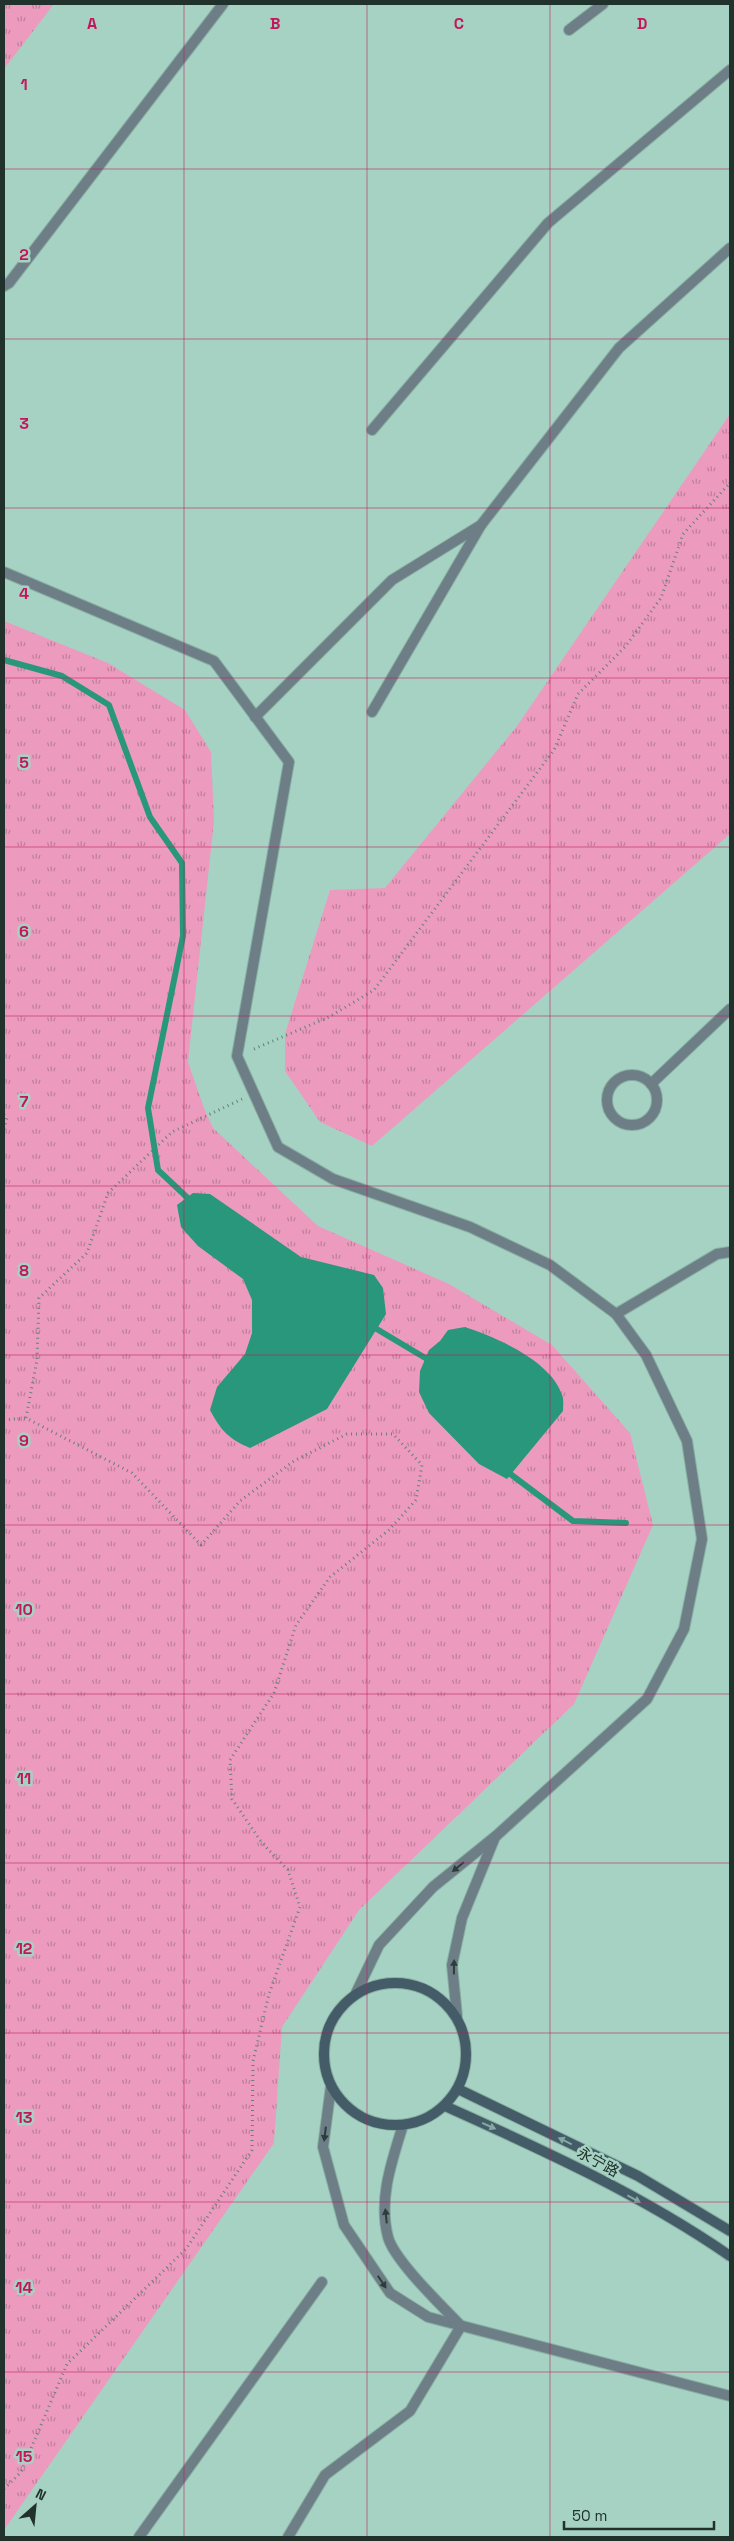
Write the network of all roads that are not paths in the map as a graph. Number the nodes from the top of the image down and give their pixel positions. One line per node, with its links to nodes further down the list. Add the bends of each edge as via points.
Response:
1 (223, 4): 6 (street, via 44,239)
2 (603, 4): 3 (street)
3 (570, 30)
4 (730, 70): 7 (street, via 548,223)
5 (730, 248): 8 (street, via 619,348)
6 (4, 286)
7 (372, 430)
8 (481, 525): 10 (street); 11 (street, via 392,580)
9 (4, 572): 11 (street, via 214,662)
10 (372, 712)
11 (255, 717): 15 (street, via 288,762 237,1056 278,1146 333,1179 470,1227 550,1265)
12 (730, 1009): 13 (street)
13 (651, 1084): 13 (street, via 637,1076 620,1078 609,1090 607,1098 611,1114 632,1126 647,1121 657,1099)
14 (730, 1252): 15 (street, via 717,1254)
15 (616, 1314): 16 (street, via 646,1356 687,1441 702,1539 684,1629 647,1699)
16 (496, 1836): 17 (street, one-way to 17, via 433,1887 379,1945); 18 (street, one-way to 16, via 452,1965 462,1918)
17 (356, 1993): 18 (main road, via 377,1984 400,1982 442,1999); 19 (main road, via 329,2024 324,2066)
18 (457, 2016): 20 (main road, via 467,2052 465,2071)
19 (331, 2086): 22 (main road, via 343,2104 361,2117 382,2124); 26 (street, one-way to 26, via 323,2147 344,2225 390,2294 428,2317)
20 (458, 2089): 21 (main road); 23 (main road, 永宁路, one-way to 20, via 638,2176)
21 (445, 2106): 22 (main road, via 426,2119); 24 (main road, 永宁路, one-way to 24, via 552,2154 696,2232)
22 (404, 2125): 26 (street, one-way to 22, via 407,2267 388,2238 384,2198 392,2159)
23 (730, 2231)
24 (730, 2256)
25 (322, 2282): 28 (street)
26 (460, 2326): 27 (street); 29 (street, via 410,2411 325,2475)
27 (730, 2396)
28 (140, 2537)
29 (288, 2537)

